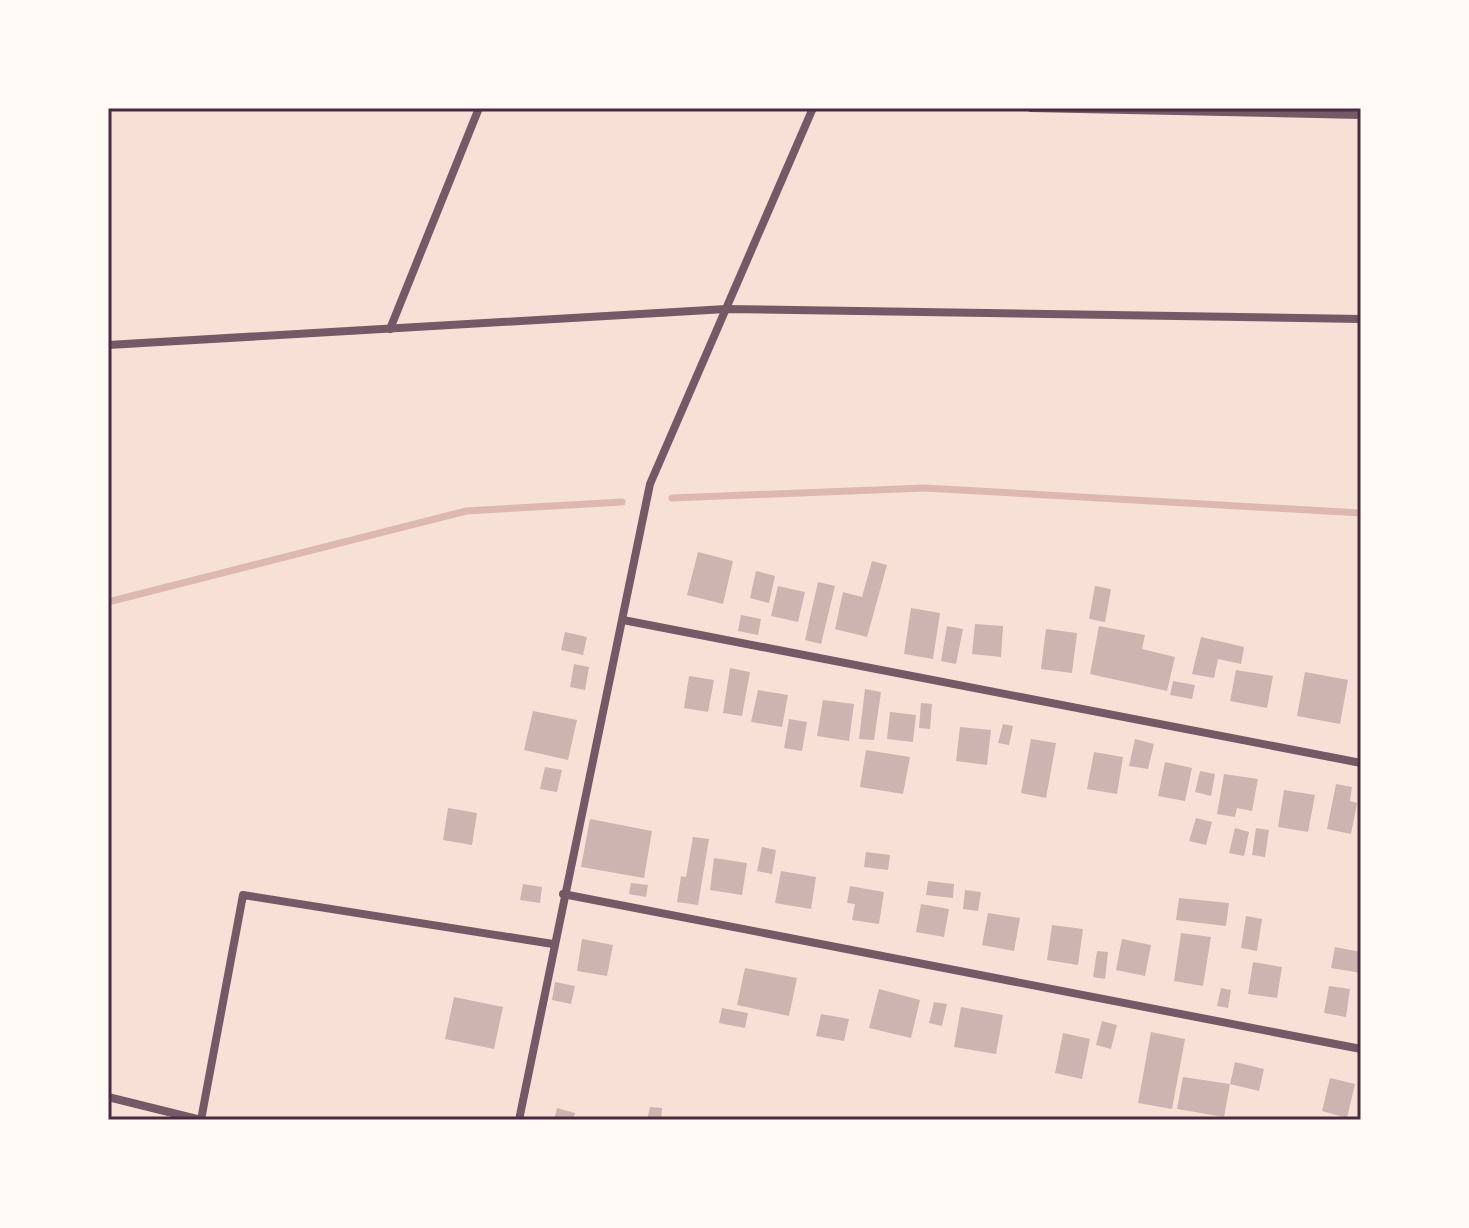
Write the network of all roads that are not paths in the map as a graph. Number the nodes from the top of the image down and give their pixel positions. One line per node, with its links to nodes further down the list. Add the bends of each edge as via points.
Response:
1 (479, 108): 7 (street)
2 (813, 108): 5 (street)
3 (1031, 108): 4 (street)
4 (1361, 115)
5 (726, 309): 6 (street); 7 (street); 9 (street, via 650,484)
6 (1361, 319)
7 (390, 329): 8 (street)
8 (108, 345)
9 (623, 620): 10 (street); 11 (street)
10 (1361, 763)
11 (563, 894): 12 (street); 13 (street)
12 (553, 944): 15 (street, via 243,895); 16 (street)
13 (1361, 1049)
14 (108, 1097): 15 (street)
15 (201, 1120)
16 (519, 1120)

